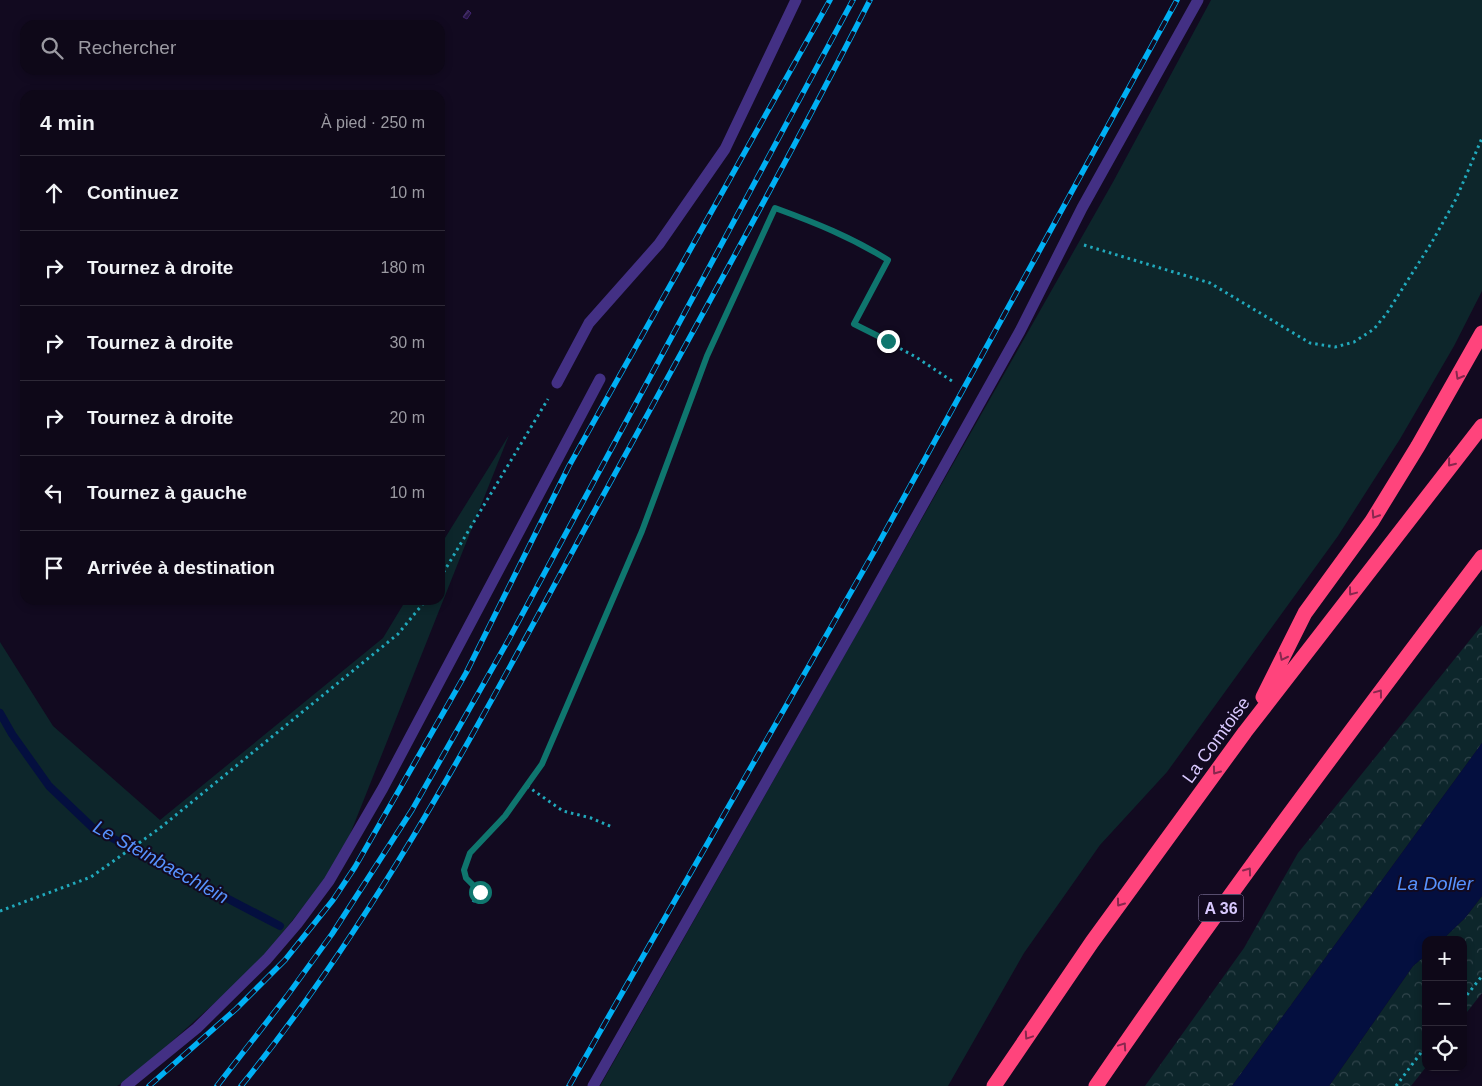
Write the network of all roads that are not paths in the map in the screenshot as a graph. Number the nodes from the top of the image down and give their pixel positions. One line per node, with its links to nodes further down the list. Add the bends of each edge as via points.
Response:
1 (796, 0): 5 (lane, via 725,149 659,244 589,323)
2 (1198, 0): 10 (lane, via 1066,240 1020,332)
3 (1482, 333): 8 (highway, one-way to 8, via 1372,521 1305,613)
4 (600, 379): 9 (lane, via 383,788 329,881 266,959 197,1028)
5 (557, 383)
6 (1482, 426): 8 (highway, La Comtoise, one-way to 8)
7 (1482, 557): 12 (highway, A 36, one-way to 7, via 1155,999 1338,748)
8 (1245, 732): 11 (highway, La Comtoise, one-way to 11, via 1092,942)
9 (126, 1086)
10 (593, 1086)
11 (994, 1086)
12 (1096, 1086)

